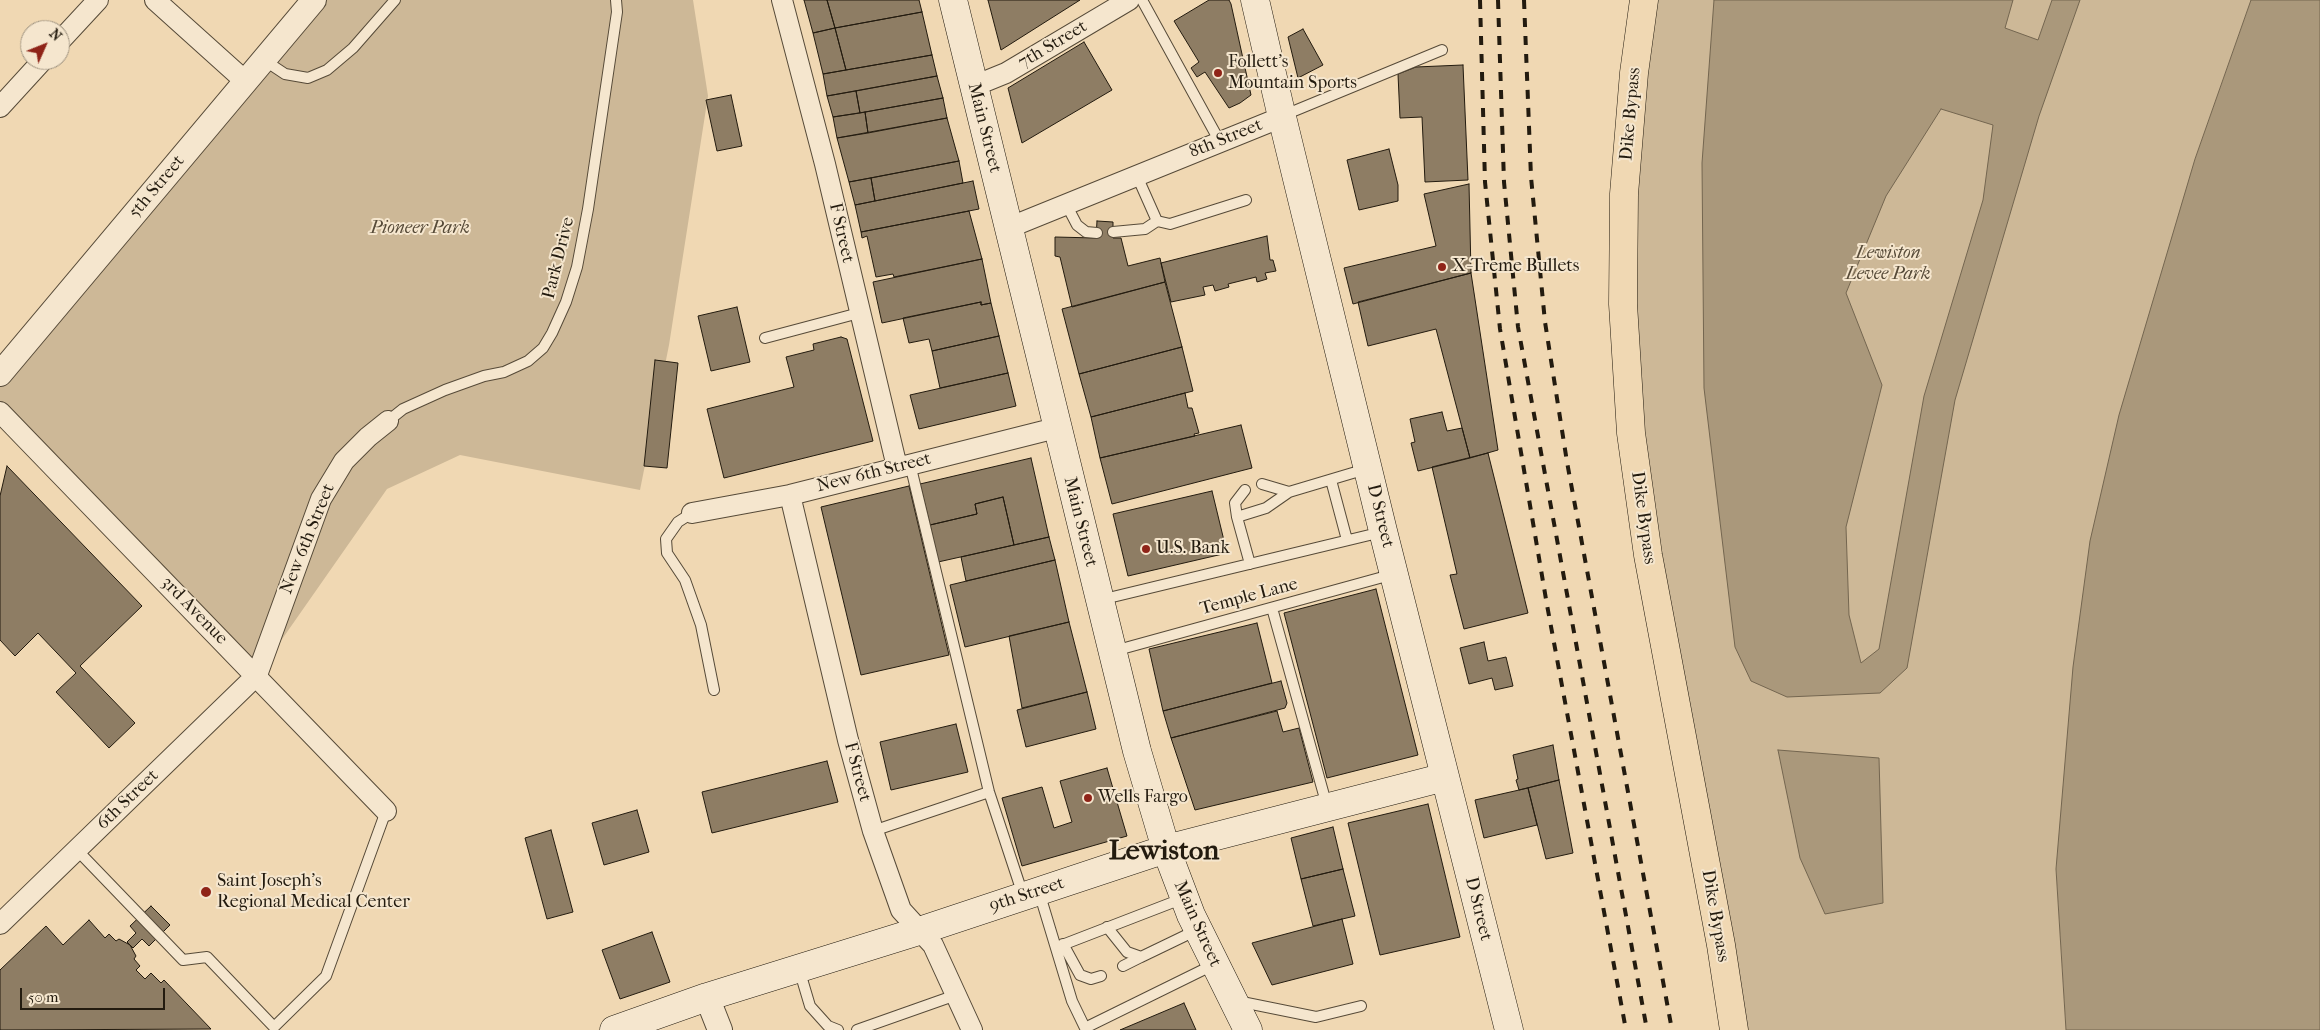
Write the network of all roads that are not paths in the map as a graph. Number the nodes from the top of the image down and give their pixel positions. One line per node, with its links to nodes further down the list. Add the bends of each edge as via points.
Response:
1 (98, 0): 12 (street)
2 (155, 0): 16 (street)
3 (314, 0): 14 (street, 5th Street)
4 (395, 0): 14 (lane, via 353,48 326,70 308,78 285,74)
5 (616, 0): 32 (lane, Park Drive, via 617,12 577,267 552,333 543,348 528,361 445,390 403,409)
6 (782, 0): 28 (street, F Street, via 825,164)
7 (952, 0): 17 (main road, Main Street)
8 (1129, 0): 17 (street, 7th Street, via 1006,73)
9 (1142, 0): 20 (lane)
10 (1255, 0): 19 (main road, D Street)
11 (1644, 0): 84 (highway, Dike Bypass, via 1624,194 1623,304 1631,433 1648,555)
12 (70, 30)
13 (1442, 50): 19 (lane, 8th Street)
14 (263, 59): 16 (street, 5th Street)
15 (34, 70): 18 (street)
16 (245, 81): 30 (street, 5th Street)
17 (974, 86): 25 (main road, Main Street)
18 (0, 107)
19 (1282, 117): 20 (street, 8th Street); 35 (main road, D Street)
20 (1220, 142): 21 (street, 8th Street)
21 (1137, 176): 23 (street, 8th Street); 24 (lane)
22 (1246, 200): 24 (lane, via 1170,224)
23 (1066, 204): 25 (street, 8th Street); 27 (lane, via 1077,225 1086,232)
24 (1157, 221): 26 (lane, via 1145,229)
25 (1008, 228): 33 (main road, Main Street)
26 (1113, 232)
27 (1096, 233)
28 (859, 313): 29 (lane); 34 (street, F Street)
29 (765, 338)
30 (0, 374)
31 (0, 412): 50 (street, 3rd Avenue)
32 (388, 421): 50 (street, New 6th Street, via 344,461 321,498)
33 (1056, 428): 34 (street, New 6th Street); 47 (main road, Main Street)
34 (903, 465): 40 (street, New 6th Street); 53 (lane)
35 (1368, 469): 36 (lane); 43 (main road, D Street)
36 (1331, 480): 39 (lane); 44 (lane)
37 (1262, 484): 39 (lane)
38 (1245, 490): 42 (lane, via 1235,503)
39 (1289, 492): 42 (lane, via 1266,508)
40 (790, 495): 41 (street, New 6th Street); 56 (street, F Street)
41 (692, 513): 51 (lane, via 678,522 666,539 668,553 685,580 701,625)
42 (1238, 517): 45 (lane)
43 (1383, 531): 44 (lane); 46 (main road, D Street)
44 (1347, 540): 45 (lane)
45 (1250, 564): 47 (lane)
46 (1394, 574): 48 (lane, Temple Lane); 52 (main road, D Street)
47 (1100, 600): 49 (main road, Main Street)
48 (1272, 608): 49 (lane, Temple Lane); 54 (lane)
49 (1113, 652): 57 (main road, Main Street, via 1137,751)
50 (256, 675): 55 (street, 3rd Avenue); 58 (street, 6th Street)
51 (714, 690)
52 (1444, 777): 54 (main road, 9th Street); 83 (main road, D Street)
53 (989, 792): 56 (lane); 59 (lane)
54 (1327, 807): 57 (main road, 9th Street)
55 (386, 812): 75 (lane, via 326,976)
56 (873, 831): 64 (street, F Street, via 901,910)
57 (1166, 849): 59 (main road, 9th Street); 60 (main road, Main Street)
58 (76, 850): 61 (street, 6th Street); 75 (lane, via 183,960 207,957)
59 (1031, 894): 64 (main road, 9th Street); 65 (lane)
60 (1184, 897): 62 (lane); 63 (main road, Main Street)
61 (0, 924)
62 (1107, 927): 65 (lane); 66 (lane, via 1127,952)
63 (1198, 929): 66 (lane); 67 (main road, Main Street)
64 (919, 931): 69 (main road, 9th Street); 71 (street, F Street, via 933,946)
65 (1060, 946): 70 (lane, via 1080,975 1090,979); 76 (lane, via 1072,1001)
66 (1141, 957): 68 (lane)
67 (1214, 964): 73 (main road, Main Street); 76 (lane)
68 (1123, 966)
69 (799, 968): 72 (main road, 9th Street); 79 (lane, via 810,1006 828,1026)
70 (1101, 976)
71 (956, 995): 80 (lane); 81 (street, F Street)
72 (706, 997): 77 (main road, 9th Street); 78 (street)
73 (1231, 1000): 74 (lane, via 1316,1017); 82 (main road, Main Street)
74 (1362, 1006)
75 (272, 1028)
76 (1085, 1029)
77 (614, 1030)
78 (720, 1030)
79 (838, 1030)
80 (857, 1030)
81 (972, 1030)
82 (1248, 1030)
83 (1509, 1030)
84 (1734, 1030)

